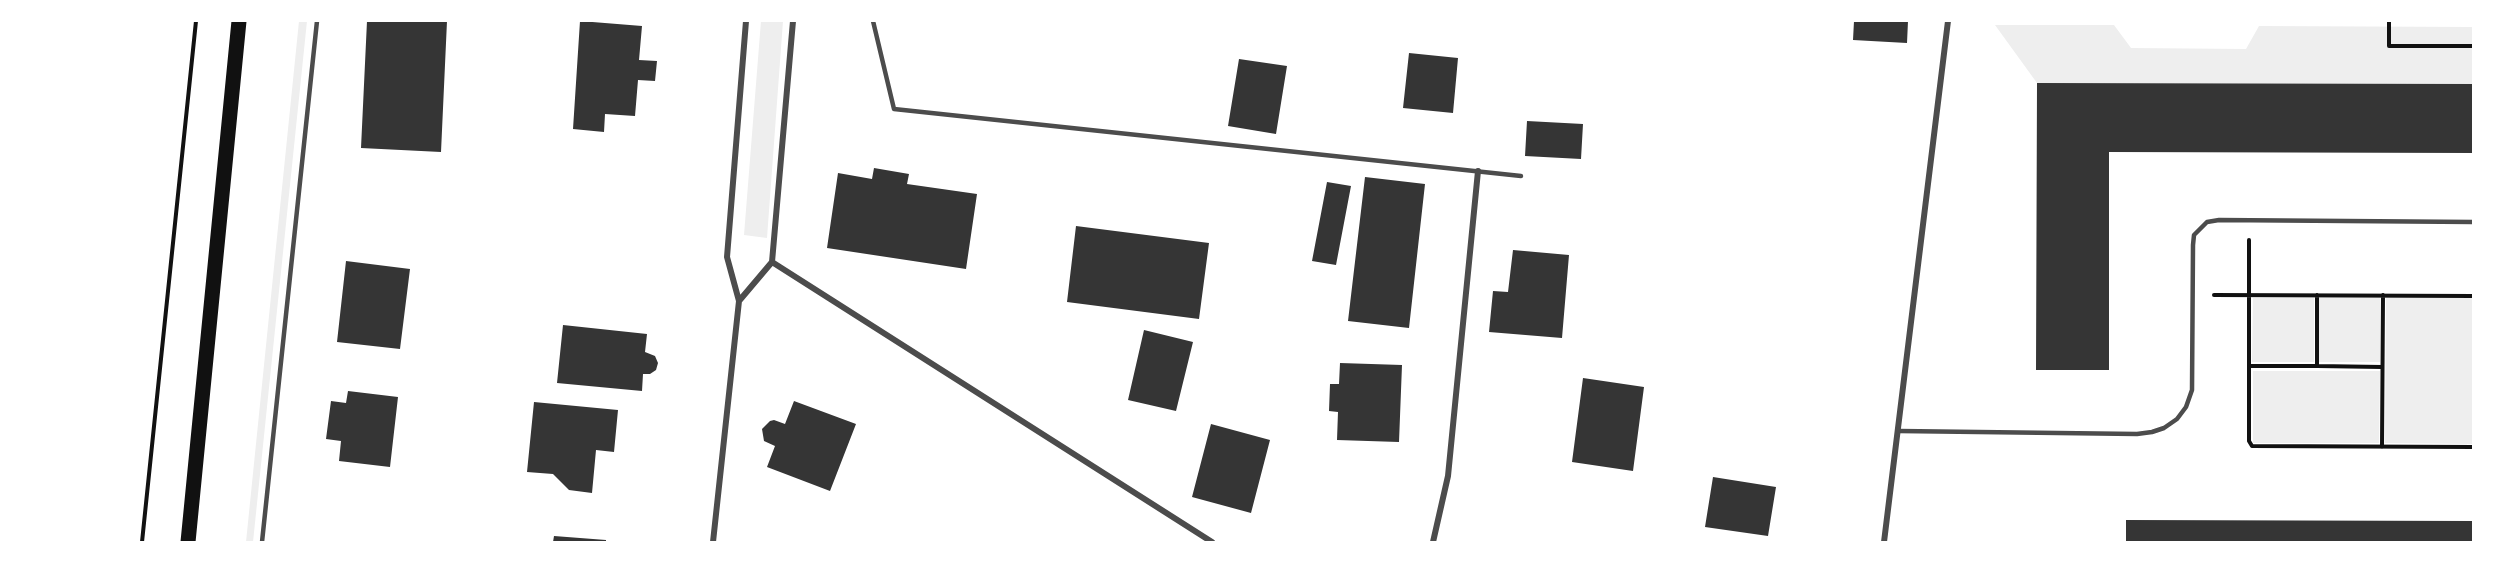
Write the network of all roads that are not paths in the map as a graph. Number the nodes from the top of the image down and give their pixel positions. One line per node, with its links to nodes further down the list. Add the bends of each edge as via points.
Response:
1 (239, 21): 13 (main road)
2 (317, 21): 14 (lane)
3 (746, 21): 11 (street, via 728,257)
4 (793, 21): 10 (street)
5 (873, 21): 7 (lane, via 894,109)
6 (1948, 21): 12 (street)
7 (1478, 171): 8 (lane); 17 (street, via 1448,476)
8 (1521, 176)
9 (2473, 222): 12 (lane, via 2207,222 2194,235 2193,245 2192,390 2186,407 2164,428 2137,434)
10 (772, 262): 11 (street); 16 (street)
11 (739, 302): 15 (street)
12 (1899, 431): 18 (street)
13 (188, 542)
14 (262, 542)
15 (713, 542)
16 (1212, 542)
17 (1433, 542)
18 (1884, 542)

